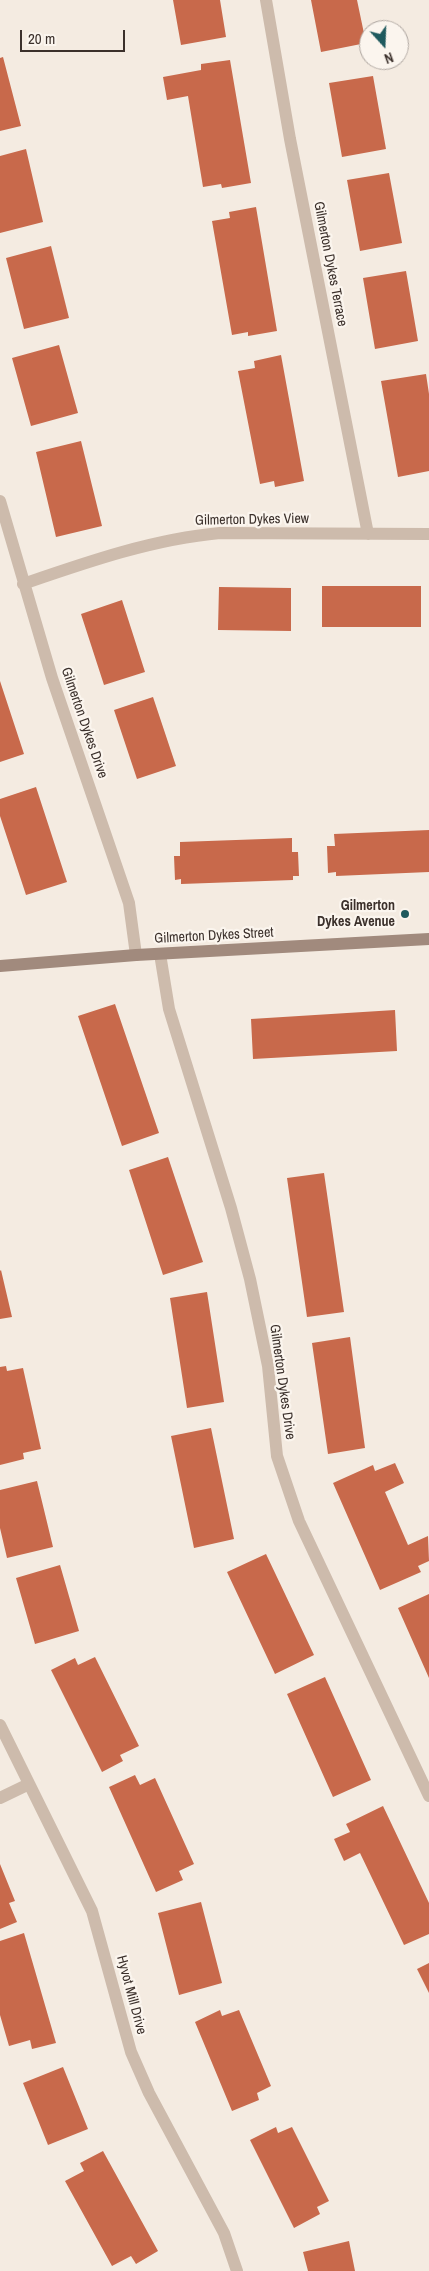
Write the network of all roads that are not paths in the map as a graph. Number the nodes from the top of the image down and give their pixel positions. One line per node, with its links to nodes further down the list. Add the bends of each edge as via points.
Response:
1 (266, 0): 3 (street, Gilmerton Dykes Terrace, via 290,139)
2 (0, 501): 5 (street, Gilmerton Dykes Drive)
3 (368, 534): 4 (street, Gilmerton Dykes View); 5 (street, Gilmerton Dykes View, via 220,533 191,536 131,550)
4 (429, 534)
5 (23, 584): 8 (street, Gilmerton Dykes Drive, via 129,903)
6 (429, 939): 7 (main road, Gilmerton Dykes Street)
7 (160, 954): 8 (main road, Gilmerton Dykes Street); 12 (street, Gilmerton Dykes Drive, via 169,1009 250,1279 268,1366 277,1456 299,1521)
8 (136, 955): 9 (main road, Gilmerton Dykes Street)
9 (0, 966)
10 (0, 1725): 11 (street, Hyvot Mill Drive)
11 (29, 1784): 13 (street); 14 (street, Hyvot Mill Drive, via 92,1911 131,2052 149,2093 224,2233)
12 (429, 1796)
13 (0, 1798)
14 (237, 2271)

